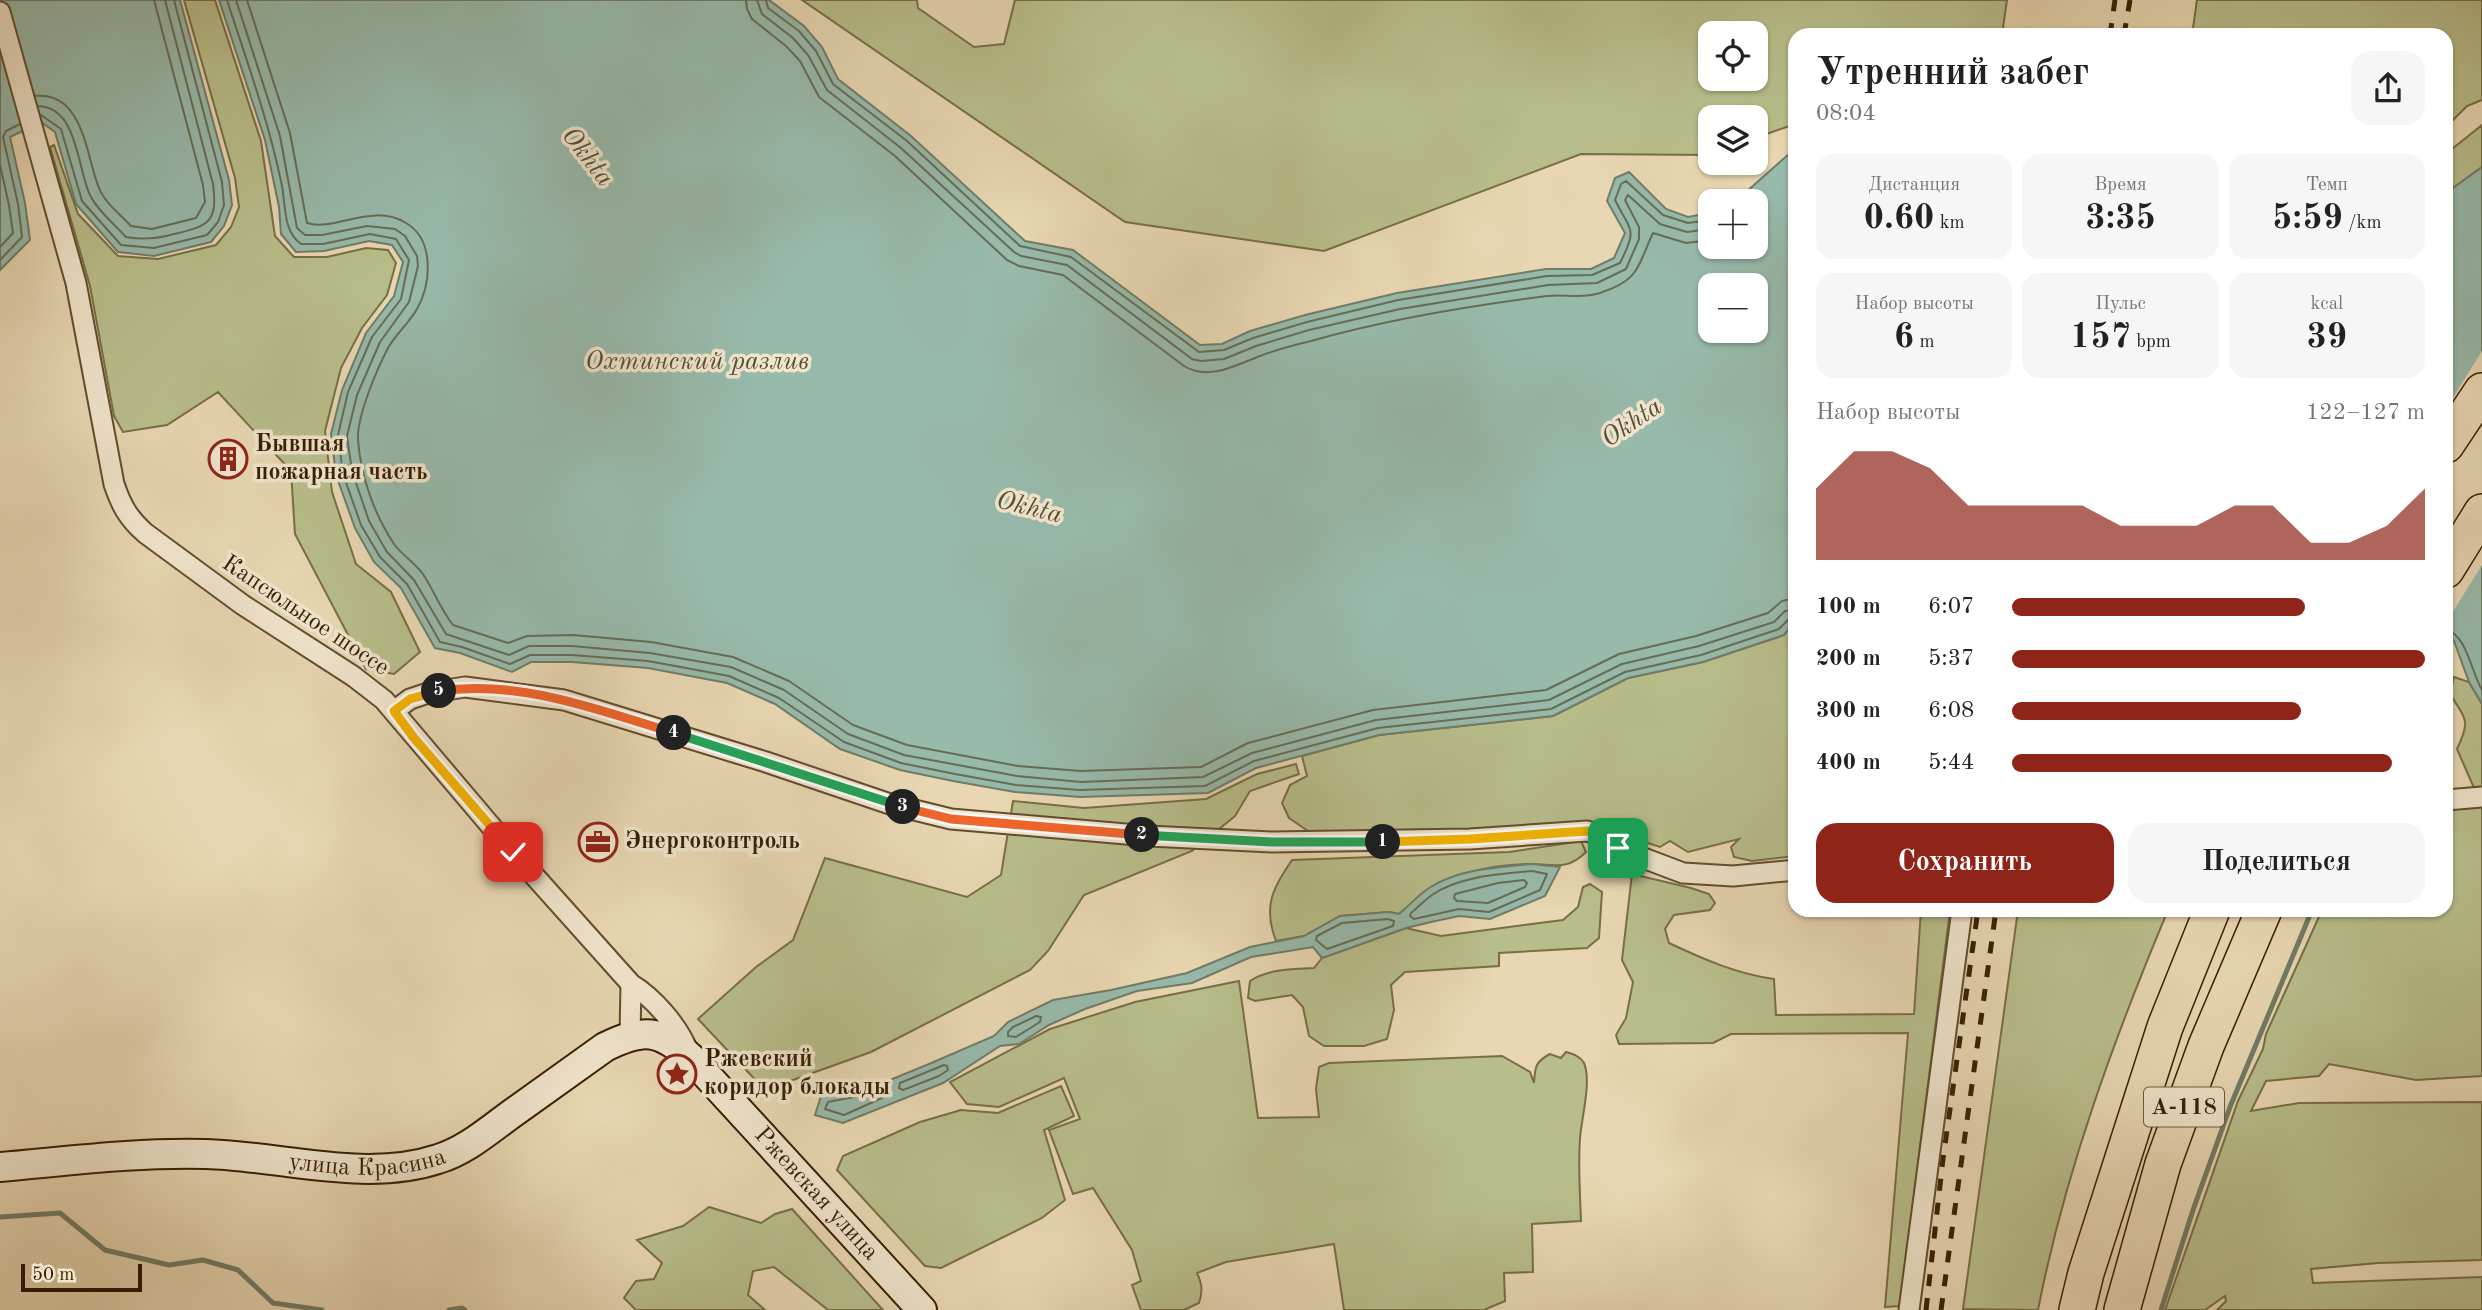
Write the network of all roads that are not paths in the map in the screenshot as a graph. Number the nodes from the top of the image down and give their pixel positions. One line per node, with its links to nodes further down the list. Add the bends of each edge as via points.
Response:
1 (0, 12): 6 (street, Капсюльное шоссе, via 76,283 122,507 145,533 243,605 353,676)
2 (2482, 391): 3 (highway)
3 (2453, 434)
4 (2482, 512): 5 (highway)
5 (2453, 559)
6 (394, 711): 9 (street, Капсюльное шоссе, via 410,699 465,687 564,700 890,804 951,819 1272,842 1470,839 1587,831 1683,873 1733,876); 13 (street, Ржевская улица)
7 (2482, 797): 8 (street)
8 (2453, 799)
9 (1788, 871)
10 (1961, 917): 18 (street)
11 (2209, 917): 19 (highway, А-118, via 2165,1027)
12 (2261, 917): 20 (highway, А-118, via 2206,1046 2163,1164)
13 (631, 984): 14 (street); 15 (street, Ржевская улица, via 683,1038)
14 (630, 1035): 15 (main road, via 662,1037); 16 (main road, улица Красина, via 605,1047 469,1144 417,1165 351,1168 151,1154)
15 (691, 1058): 17 (main road, Ржевская улица)
16 (0, 1167)
17 (922, 1310)
18 (1909, 1310)
19 (2077, 1310)
20 (2122, 1310)

